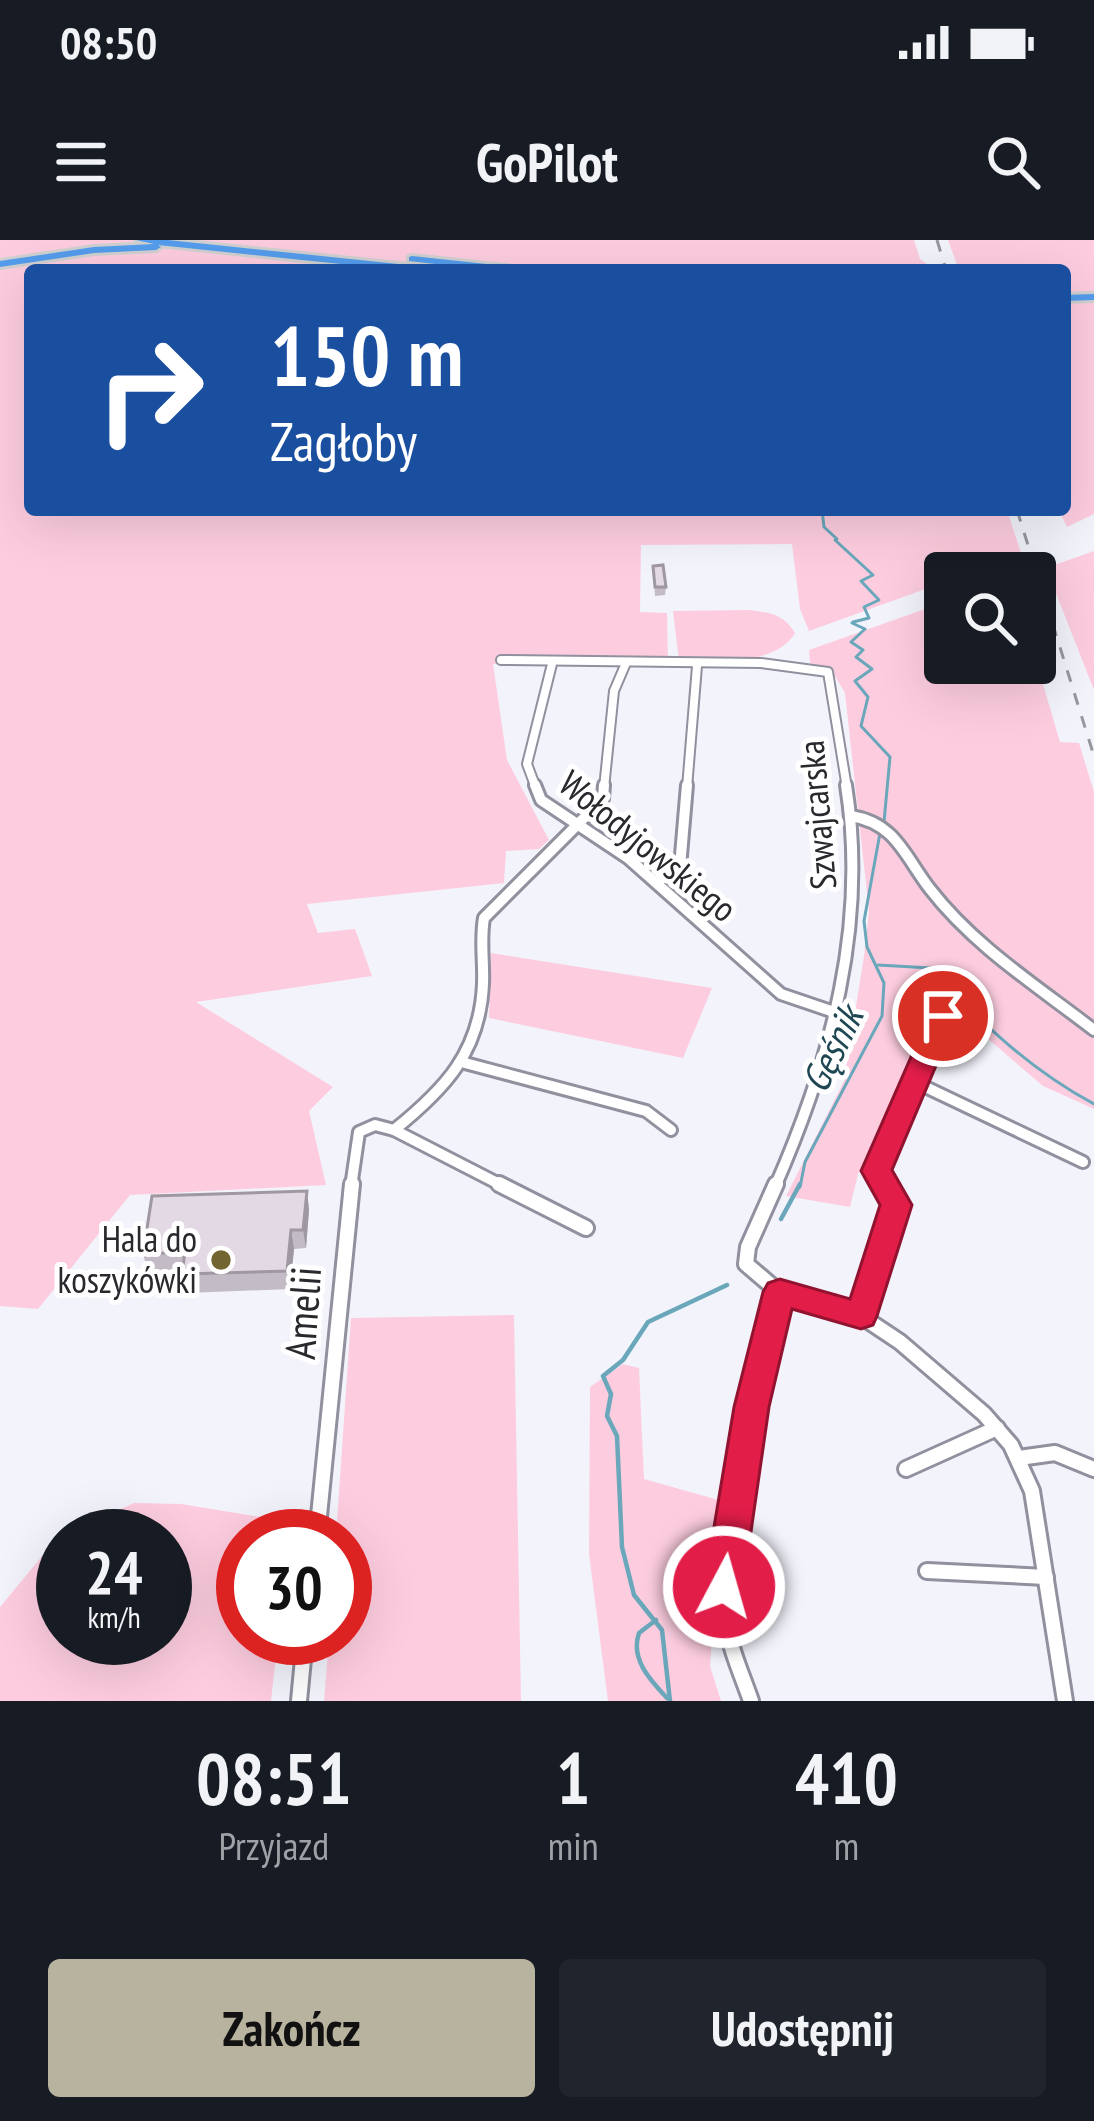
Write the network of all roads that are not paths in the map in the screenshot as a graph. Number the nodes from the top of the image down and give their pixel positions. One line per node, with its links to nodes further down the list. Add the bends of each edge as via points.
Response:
1 (141, 240): 3 (highway)
2 (193, 240): 7 (highway)
3 (235, 245): 5 (highway); 6 (highway); 8 (highway)
4 (22, 248): 5 (highway)
5 (0, 261)
6 (381, 264)
7 (417, 264)
8 (447, 264)
9 (501, 660): 11 (street, Szwajcarska)
10 (626, 663): 11 (street, Szwajcarska); 12 (street, Szwajcarska); 14 (street, via 612,704 608,787)
11 (553, 664): 14 (street, Wołodyjowskiego, via 527,764 541,800)
12 (697, 666): 13 (street, Szwajcarska, via 761,662 828,673); 15 (street, via 680,867)
13 (850, 816): 16 (street, Szwajcarska, via 853,935); 18 (street, via 896,833 945,908)
14 (578, 826): 15 (street, Wołodyjowskiego); 19 (street, via 484,919 480,1018)
15 (656, 883): 16 (street, Wołodyjowskiego, via 781,994)
16 (833, 1012): 25 (street, Szwajcarska, via 808,1111 748,1247 746,1264)
17 (943, 1016): 20 (street)
18 (1094, 1030)
19 (465, 1063): 21 (street); 22 (street, via 646,1111)
20 (915, 1082): 23 (street); 26 (street, via 876,1171 896,1205)
21 (394, 1130): 24 (street); 31 (street, Amelii, via 365,1127 356,1145)
22 (671, 1130)
23 (1083, 1162)
24 (586, 1228)
25 (780, 1292): 26 (street); 36 (street, via 751,1407 724,1587)
26 (861, 1316): 27 (street)
27 (997, 1428): 28 (street); 29 (street)
28 (1019, 1458): 30 (street, via 1054,1453); 33 (street)
29 (906, 1469)
30 (1094, 1469)
31 (319, 1509)
32 (927, 1570): 33 (street)
33 (1046, 1577): 37 (street)
34 (302, 1665): 35 (street)
35 (298, 1701)
36 (751, 1701)
37 (1065, 1701)

